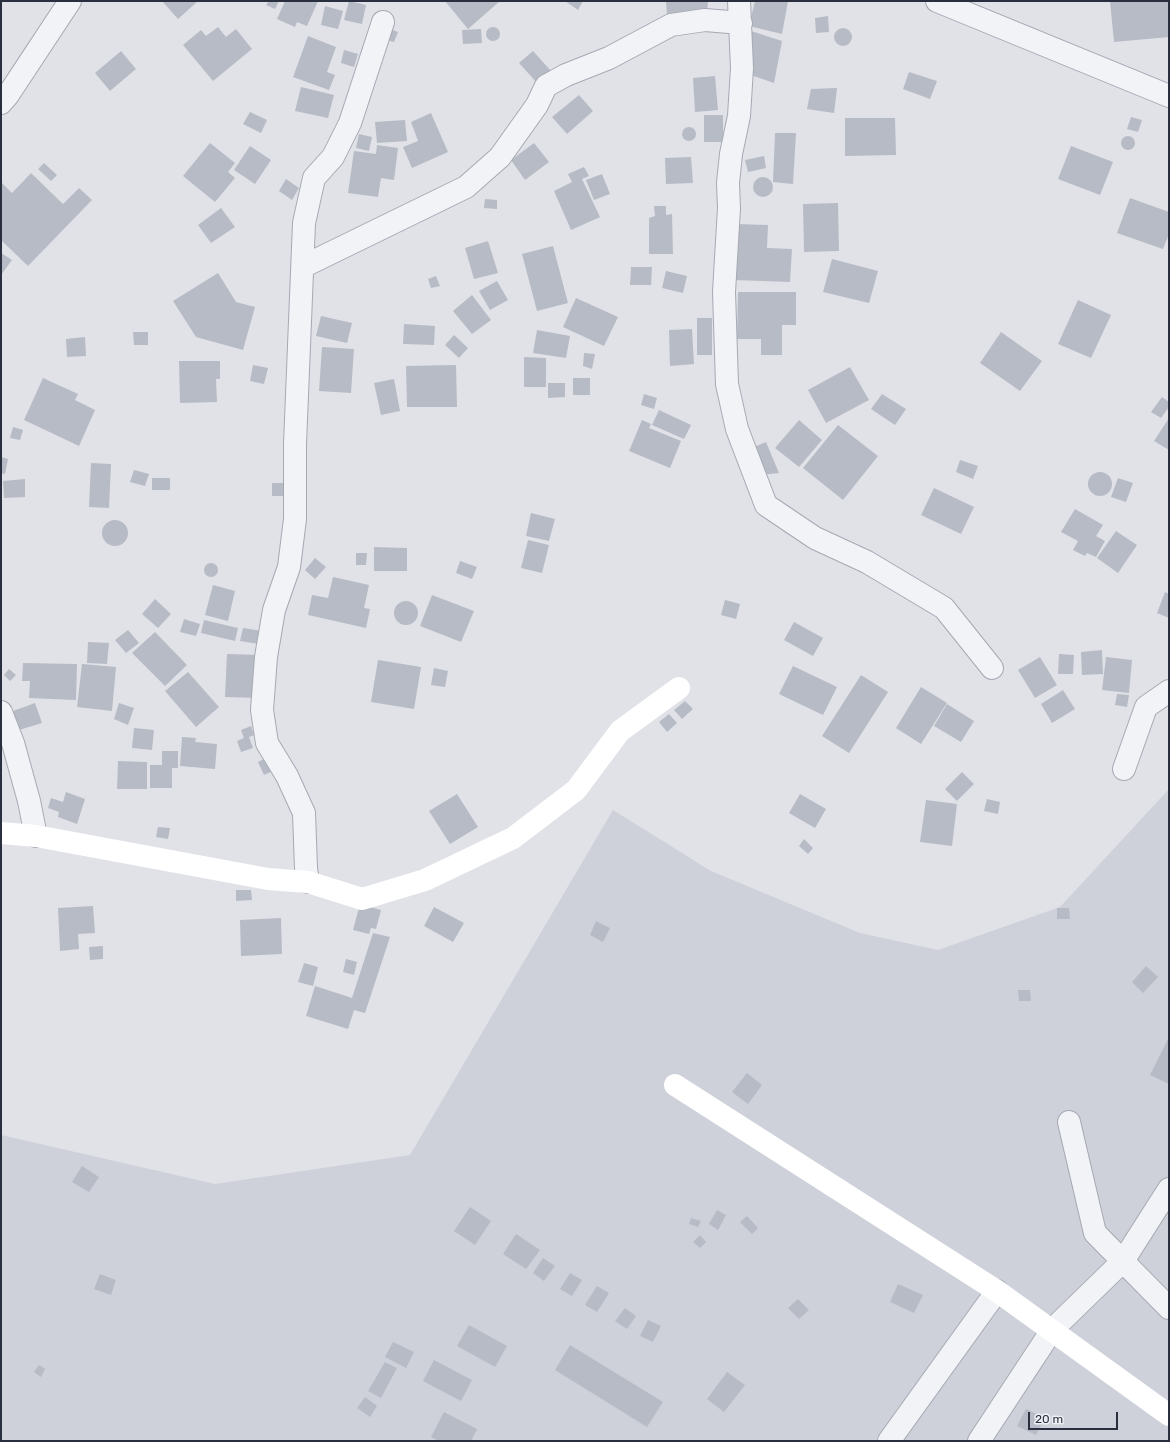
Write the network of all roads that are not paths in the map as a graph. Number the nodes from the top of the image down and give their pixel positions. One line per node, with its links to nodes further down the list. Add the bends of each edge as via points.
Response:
1 (70, 1): 7 (street)
2 (739, 1): 5 (street)
3 (937, 1): 6 (street)
4 (383, 22): 8 (street, via 350,123 333,157 314,178 304,223)
5 (741, 23): 8 (street, via 705,20 671,25 610,58 566,75 546,86 537,105 500,157 466,187); 9 (street, via 739,116 728,183 724,341 727,384 736,429 766,505 815,538 867,562 944,608)
6 (1169, 96)
7 (1, 103)
8 (304, 266): 16 (street, via 295,444 295,519 290,567 274,610 266,657 262,710 267,743 287,776 304,813)
9 (992, 668)
10 (678, 688): 16 (street, via 620,731 576,790 513,838 425,880 362,899)
11 (1169, 691): 13 (street, via 1146,708)
12 (1, 712): 15 (street, via 15,750)
13 (1124, 770)
14 (1, 833): 15 (street)
15 (36, 836): 16 (street, via 268,878)
16 (308, 882)
17 (675, 1085): 21 (street)
18 (1069, 1122): 20 (street, via 1095,1233)
19 (1169, 1190): 20 (street)
20 (1123, 1261): 22 (street); 23 (street)
21 (997, 1291): 23 (street); 25 (street)
22 (1169, 1308)
23 (1052, 1330): 24 (street); 26 (street)
24 (1169, 1415)
25 (889, 1441)
26 (979, 1441)

